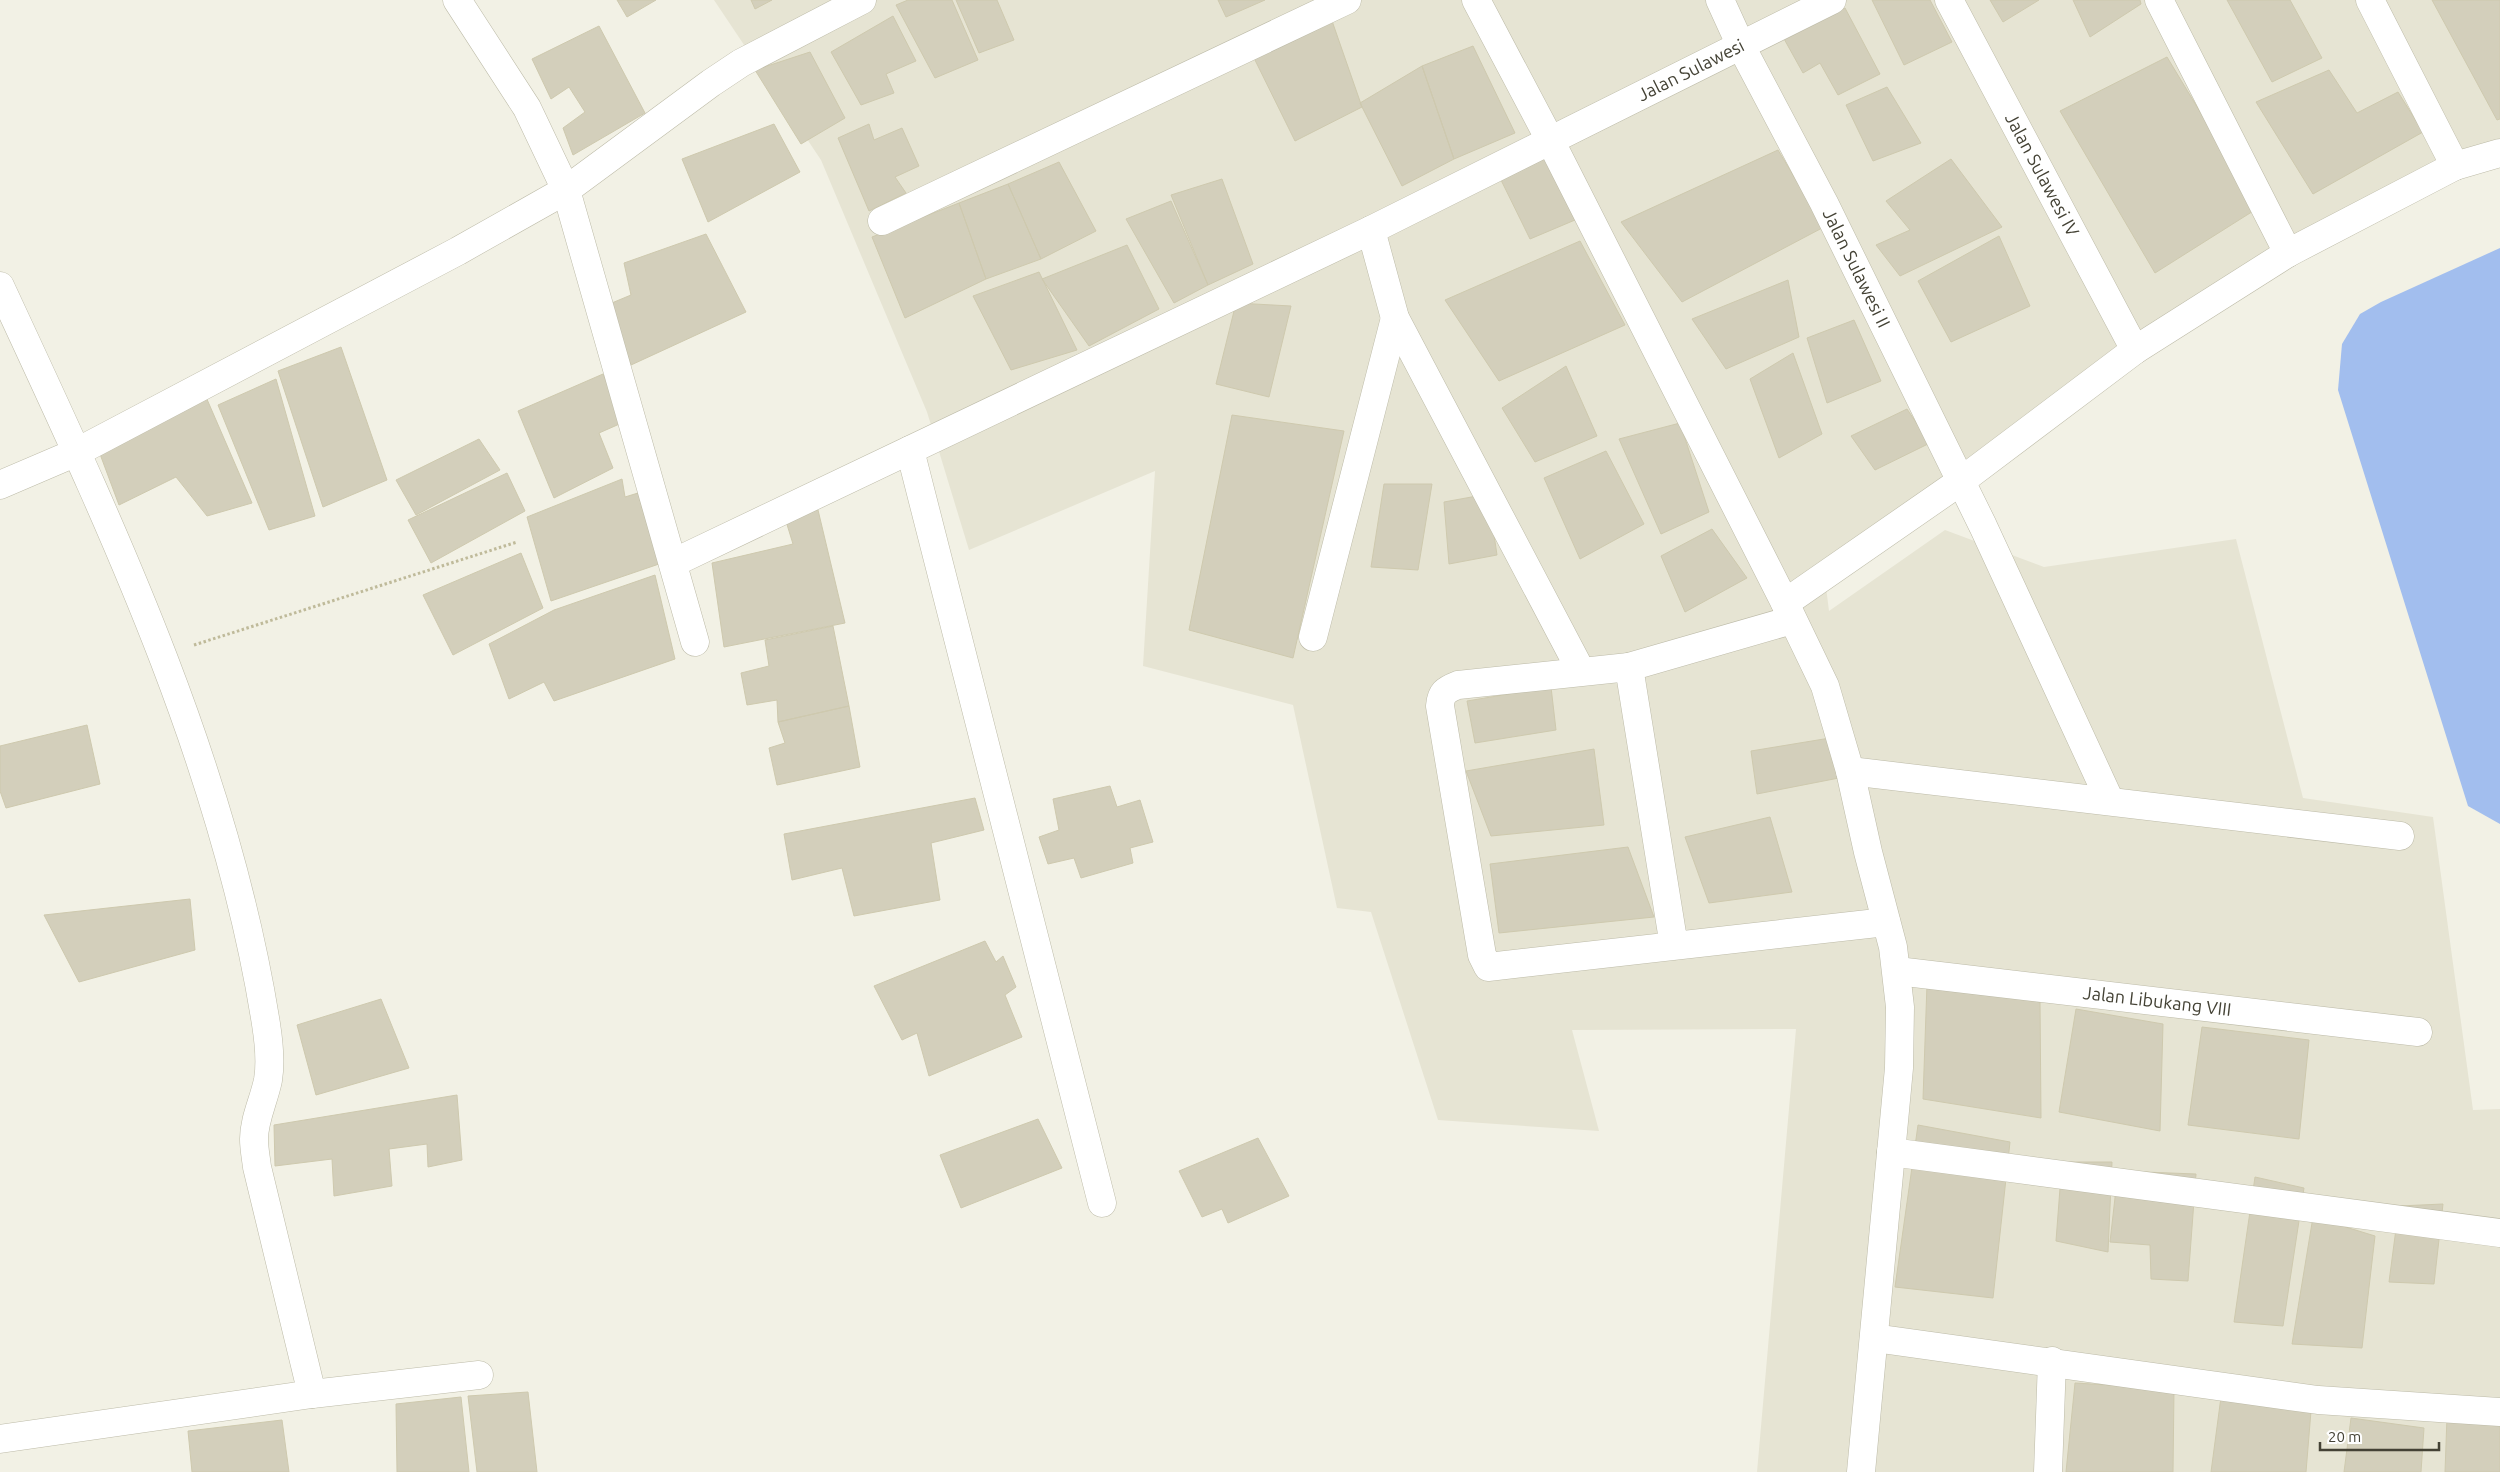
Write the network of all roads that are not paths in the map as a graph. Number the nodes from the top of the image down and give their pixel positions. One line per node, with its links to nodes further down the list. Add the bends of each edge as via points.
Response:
1 (457, 0): 14 (street, via 527,108)
2 (862, 0): 14 (street, via 741,63)
3 (1347, 0): 15 (street)
4 (1476, 0): 11 (street)
5 (1720, 0): 10 (street, Jalan Sulawesi II)
6 (1832, 0): 10 (street, Jalan Sulawesi)
7 (1949, 0): 20 (street, Jalan Sulawesi IV)
8 (2159, 0): 17 (street)
9 (2370, 0): 13 (street)
10 (1741, 46): 11 (street, Jalan Sulawesi); 24 (street, Jalan Sulawesi II, via 1824,203)
11 (1550, 140): 16 (street, Jalan Sulawesi); 26 (street)
12 (2500, 153): 13 (street)
13 (2455, 166): 17 (street)
14 (566, 190): 22 (street, via 458,252); 25 (street)
15 (882, 221)
16 (1371, 230): 19 (street); 21 (street, Jalan Sulawesi)
17 (2288, 253): 20 (street)
18 (0, 286): 22 (street)
19 (1395, 318): 27 (street); 30 (street)
20 (2135, 350): 24 (street)
21 (910, 450): 25 (street, Jalan Sulawesi); 39 (street)
22 (77, 452): 23 (street); 44 (street, via 162,655 211,789 252,947 270,1058 254,1140 257,1167)
23 (0, 485)
24 (1964, 488): 26 (street); 32 (street, Jalan Sulawesi II)
25 (673, 563): 28 (street)
26 (1789, 612): 29 (street); 31 (street, via 1824,686)
27 (1313, 636)
28 (695, 642)
29 (1629, 667): 30 (street); 35 (street)
30 (1581, 671): 35 (street, via 1458,685 1441,695 1440,706 1485,965 1494,967)
31 (1850, 771): 32 (street); 34 (street)
32 (2110, 801): 33 (street)
33 (2400, 836)
34 (1886, 922): 35 (street); 36 (street)
35 (1674, 946)
36 (1897, 971): 37 (street, Jalan Libukang VIII); 38 (street, via 1900,1006 1898,1068)
37 (2418, 1032)
38 (1891, 1152): 40 (street); 41 (street)
39 (1102, 1203)
40 (2500, 1233)
41 (1874, 1338): 42 (street); 47 (street)
42 (2052, 1361): 45 (street, via 2318,1400); 48 (street)
43 (479, 1375): 44 (street)
44 (312, 1394): 46 (street)
45 (2500, 1412)
46 (0, 1439)
47 (1861, 1472)
48 (2048, 1472)

